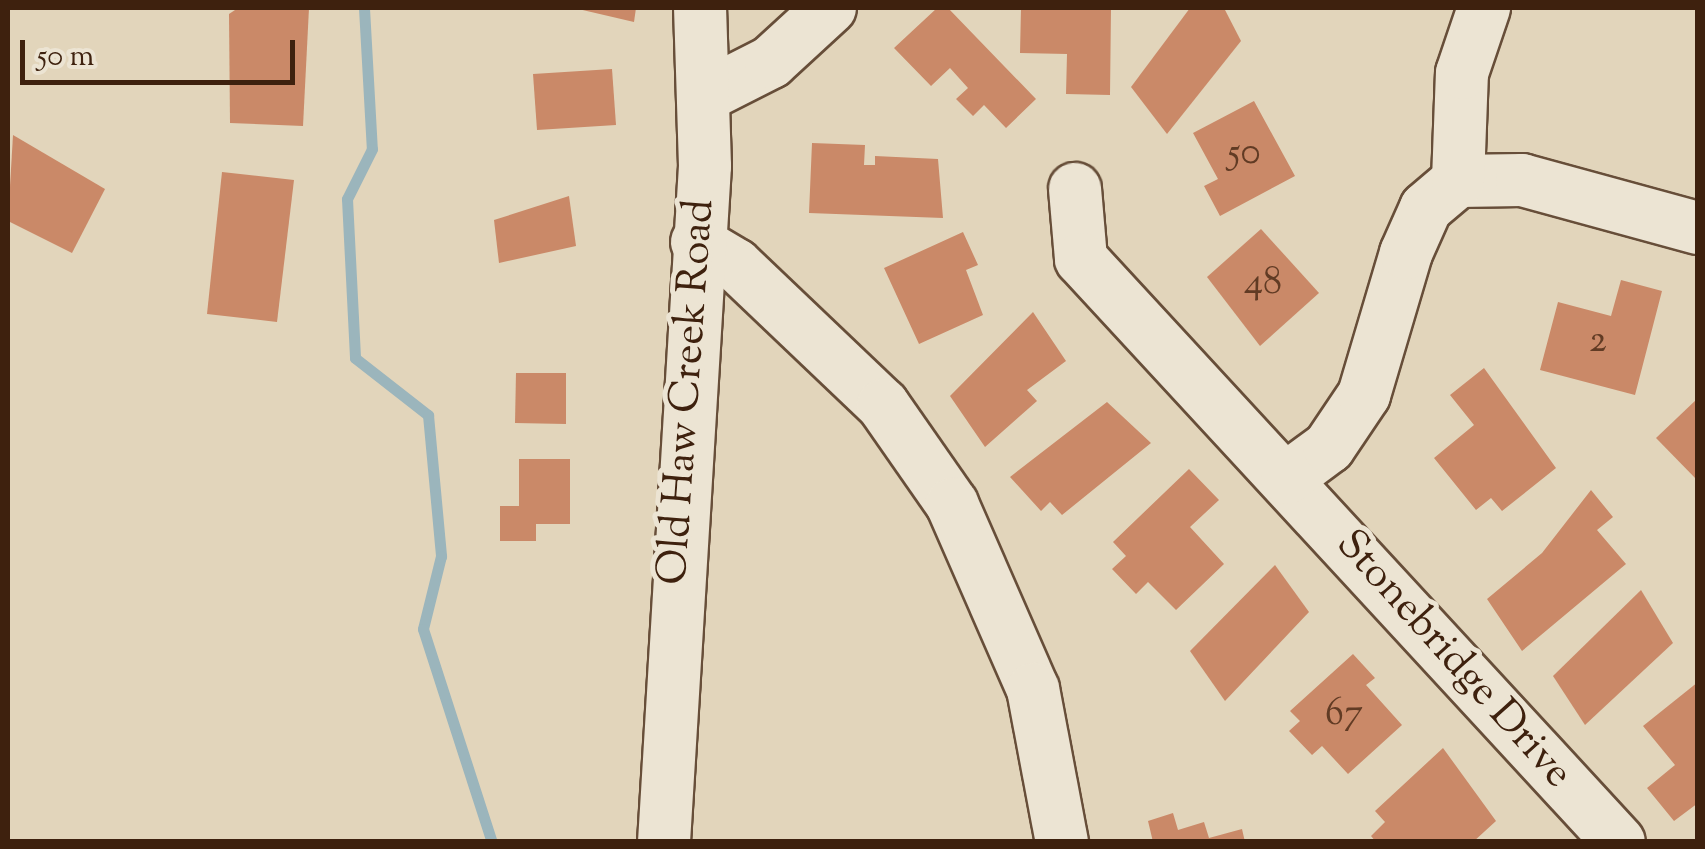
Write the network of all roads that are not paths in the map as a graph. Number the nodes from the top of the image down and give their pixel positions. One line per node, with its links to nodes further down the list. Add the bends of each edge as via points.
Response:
1 (700, 8): 4 (street, Old Haw Creek Road)
2 (830, 8): 4 (street, via 770,62)
3 (1484, 8): 5 (street, via 1462,72)
4 (706, 96): 8 (street, Old Haw Creek Road)
5 (1458, 180): 7 (street, via 1522,180); 9 (street, via 1426,208 1406,253 1364,395 1329,447)
6 (1076, 188): 9 (street, Stonebridge Drive, via 1081,260)
7 (1698, 228)
8 (697, 242): 10 (street, Old Haw Creek Road); 11 (street, via 736,265 883,406 942,487 1026,670)
9 (1287, 478): 12 (street, Stonebridge Drive)
10 (664, 842)
11 (1062, 842)
12 (1619, 842)

